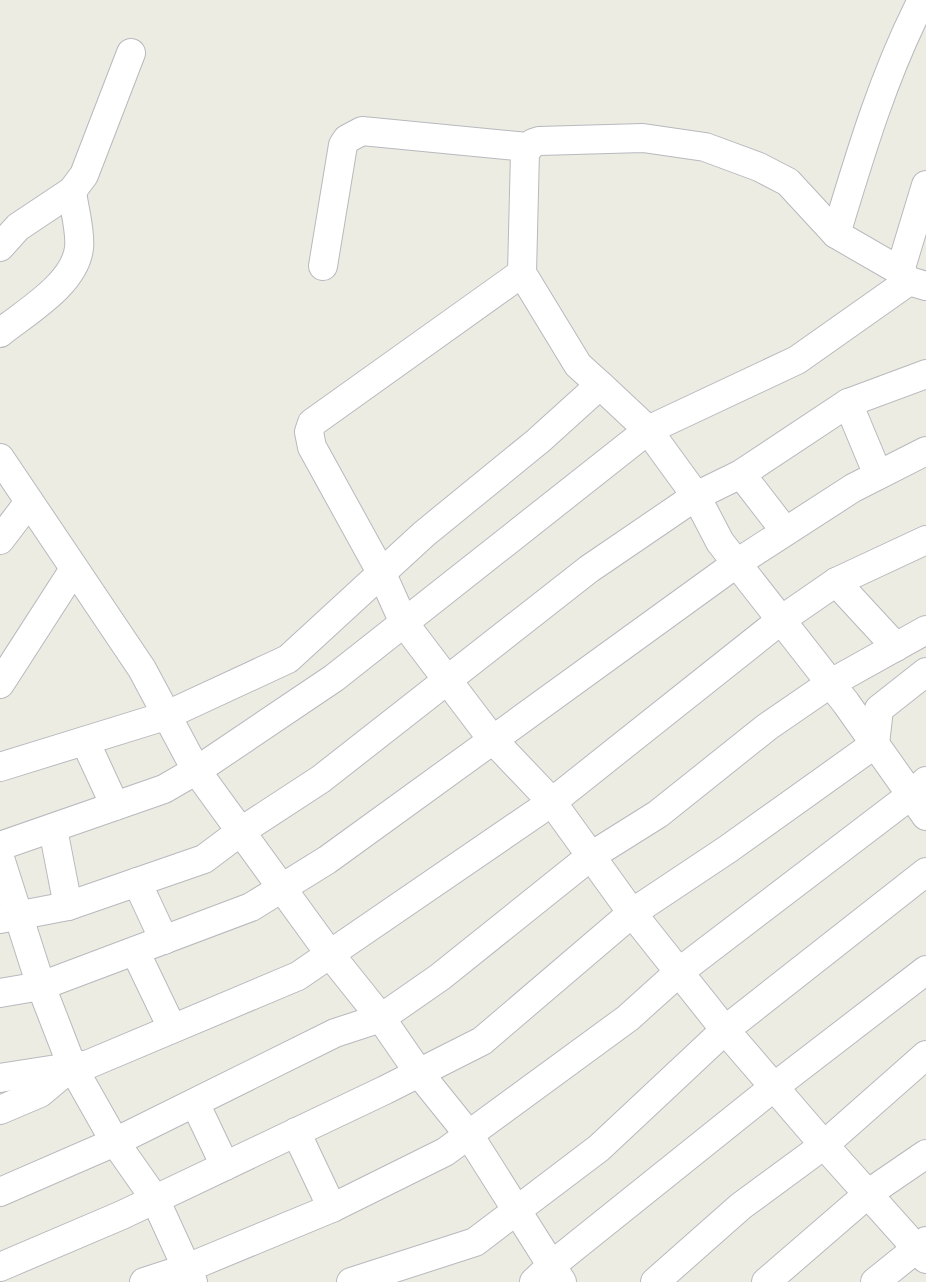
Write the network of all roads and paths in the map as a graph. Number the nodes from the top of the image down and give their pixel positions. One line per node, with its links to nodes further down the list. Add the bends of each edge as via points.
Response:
1 (919, 6): 6 (street, via 895,54)
2 (130, 53): 5 (street, via 84,175)
3 (527, 147): 6 (street, via 539,141 643,138 705,148 759,167 788,182); 8 (street, via 362,132 354,134 343,145); 9 (street)
4 (926, 185): 10 (street)
5 (72, 191): 7 (street, via 18,227); 11 (street, via 79,248 75,264 66,280)
6 (836, 234): 10 (street)
7 (0, 247)
8 (323, 266)
9 (522, 273): 13 (street, via 578,365); 27 (street, via 312,423 312,447)
10 (912, 279): 15 (street, via 797,360)
11 (0, 332)
12 (926, 374): 14 (street)
13 (600, 385): 15 (street); 27 (street, via 538,441 424,534)
14 (848, 403): 18 (street); 19 (street)
15 (648, 430): 20 (street); 30 (street)
16 (926, 451): 19 (street)
17 (0, 458): 21 (street)
18 (741, 474): 20 (street); 22 (street)
19 (878, 475): 22 (street)
20 (696, 496): 25 (street, via 720,542); 34 (street, via 589,569)
21 (28, 502): 23 (street); 26 (street)
22 (785, 531): 25 (street)
23 (0, 540)
24 (926, 540): 28 (street)
25 (737, 563): 29 (street); 38 (street)
26 (74, 568): 36 (street); 37 (street, via 142,669)
27 (382, 574): 30 (street); 37 (street, via 288,659)
28 (836, 582): 29 (street); 32 (street)
29 (781, 620): 35 (street); 44 (street)
30 (404, 623): 34 (street); 42 (street, via 334,678)
31 (926, 630): 32 (street)
32 (896, 647): 35 (street)
33 (926, 672): 40 (street, via 879,709)
34 (449, 681): 38 (street); 47 (street, via 321,779)
35 (831, 683): 40 (street); 49 (street, via 767,727 658,814)
36 (0, 684)
37 (165, 716): 39 (street); 42 (street)
38 (492, 739): 44 (street); 53 (street, via 327,860)
39 (85, 741): 41 (street); 45 (street)
40 (875, 744): 43 (street); 55 (street)
41 (0, 767)
42 (196, 770): 45 (street, via 164,789); 47 (street)
43 (921, 797): 61 (street)
44 (552, 802): 49 (street); 59 (street)
45 (116, 806): 46 (street)
46 (53, 829): 48 (street); 54 (street)
47 (240, 832): 52 (street, via 204,859); 53 (street)
48 (0, 846)
49 (591, 856): 55 (street); 64 (street, via 440,977)
50 (0, 858): 56 (street)
51 (926, 872): 66 (street)
52 (137, 882): 54 (street); 57 (street)
53 (282, 888): 57 (street, via 251,907); 59 (street)
54 (68, 906): 56 (street)
55 (632, 913): 61 (street); 69 (street, via 482,1041)
56 (10, 917): 62 (street)
57 (164, 940): 58 (street)
58 (135, 951): 62 (street); 65 (street)
59 (329, 953): 64 (street); 65 (street, via 298,976)
60 (926, 970): 71 (street)
61 (680, 972): 66 (street); 75 (street, via 628,1018)
62 (42, 986): 63 (street); 68 (street)
63 (0, 993)
64 (381, 1018): 69 (street); 72 (street, via 335,1033)
65 (172, 1028): 68 (street, via 88,1064)
66 (725, 1030): 71 (street); 84 (street, via 599,1148)
67 (926, 1055): 77 (street)
68 (72, 1066): 70 (street); 73 (street, via 40,1093); 76 (street)
69 (419, 1073): 74 (street); 75 (street)
70 (0, 1078)
71 (774, 1087): 77 (street); 89 (street)
72 (195, 1103): 76 (street); 79 (street)
73 (0, 1110)
74 (296, 1132): 79 (street); 83 (street)
75 (469, 1135): 83 (street, via 420,1166); 84 (street)
76 (115, 1142): 80 (street); 82 (street)
77 (824, 1145): 81 (street); 92 (street, via 741,1206)
78 (926, 1154): 81 (street)
79 (225, 1166): 82 (street)
80 (0, 1192)
81 (868, 1193): 85 (street); 93 (street)
82 (155, 1200): 86 (street); 88 (street)
83 (332, 1208): 88 (street)
84 (516, 1210): 87 (street, via 475,1242); 89 (street)
85 (923, 1249): 94 (street)
86 (0, 1267)
87 (406, 1274): 91 (street)
88 (190, 1275): 90 (street)
89 (549, 1276)
90 (144, 1282)
91 (351, 1282)
92 (656, 1282)
93 (766, 1282)
94 (875, 1282)

